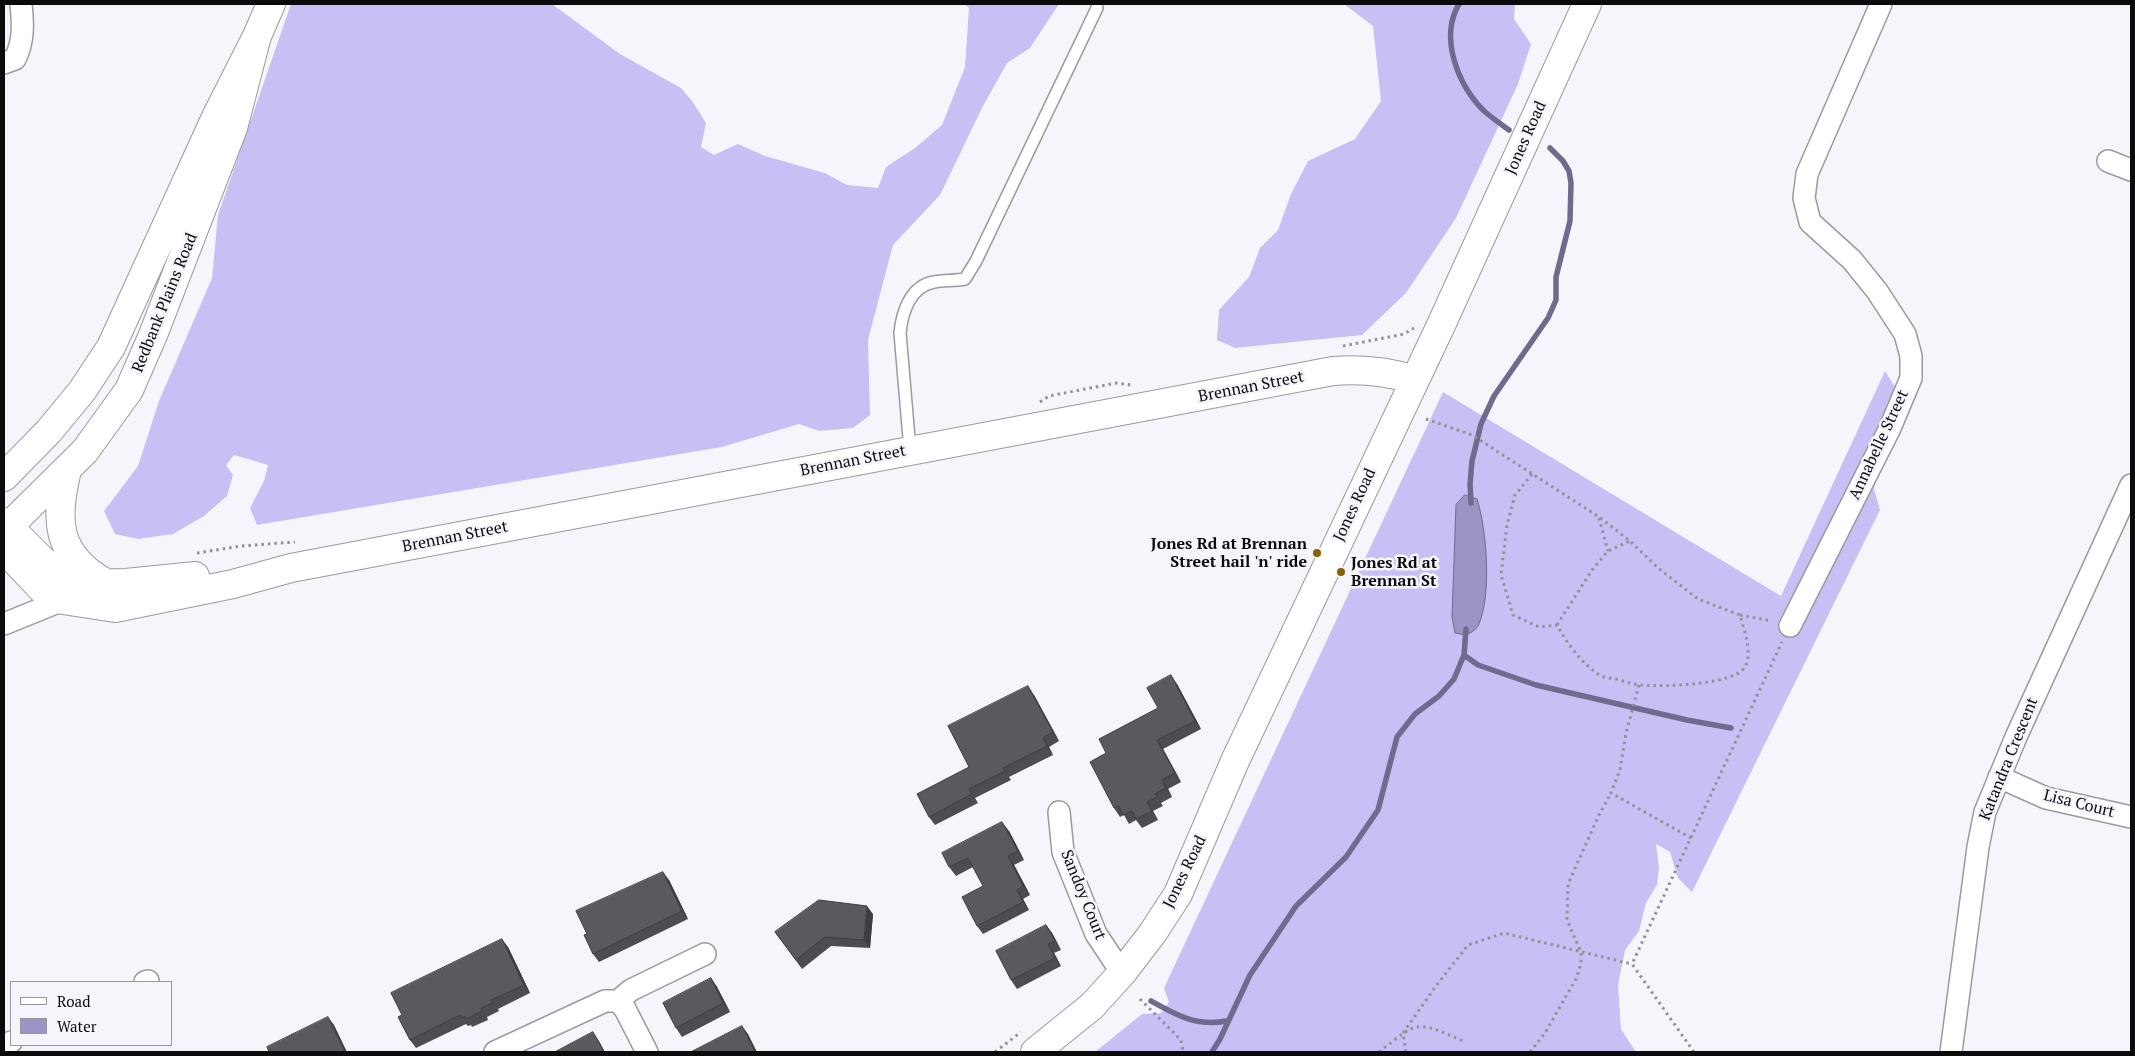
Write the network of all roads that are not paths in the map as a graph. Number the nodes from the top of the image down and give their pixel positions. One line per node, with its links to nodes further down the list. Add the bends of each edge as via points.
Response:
1 (21, 4): 7 (street, via 21,47 15,59)
2 (271, 4): 6 (street, Redbank Plains Road)
3 (1587, 4): 10 (street, Jones Road)
4 (1881, 4): 21 (street, Annabelle Street, via 1807,174 1804,198 1810,222 1852,260 1905,334 1911,356 1911,378 1890,428)
5 (1097, 8): 11 (lane, via 965,279 933,282 919,288 908,303 900,333)
6 (257, 36): 12 (street, Redbank Plains Road, via 233,128 151,327 129,390 85,451); 13 (street, Redbank Plains Road, via 216,117 128,320 82,391)
7 (4, 63)
8 (2108, 161): 9 (street)
9 (2131, 170)
10 (1414, 380): 11 (street, Brennan Street, via 1360,369 1333,371); 26 (street, Jones Road, via 1240,752 1178,894)
11 (910, 450): 16 (street, Brennan Street)
12 (67, 470): 15 (street, Redbank Plains Road); 18 (street, via 59,514 62,537 78,563)
13 (4, 478)
14 (2131, 485): 22 (street, Katandra Crescent)
15 (5, 532): 17 (street, Brennan Street); 19 (street, Brennan Street, via 43,561)
16 (295, 555): 18 (street, Brennan Street); 19 (street, Brennan Street, via 233,584 115,608)
17 (29, 576): 19 (street, Brennan Street, via 42,589); 20 (street, via 30,598)
18 (106, 584): 19 (street, Brennan Street)
19 (70, 592): 20 (street, Brennan Street)
20 (12, 620)
21 (1790, 626)
22 (1999, 777): 24 (street, Lisa Court, via 2046,798); 31 (street, Katandra Crescent, via 1985,812 1978,847)
23 (1059, 812): 26 (street, Sandoy Court, via 1063,852 1096,934)
24 (2131, 817)
25 (705, 954): 27 (street, via 631,990)
26 (1122, 973): 28 (street, Jones Road, via 1092,1006)
27 (618, 1001): 29 (street, via 605,1001); 30 (street)
28 (1030, 1041)
29 (495, 1052)
30 (648, 1052)
31 (1951, 1052)

